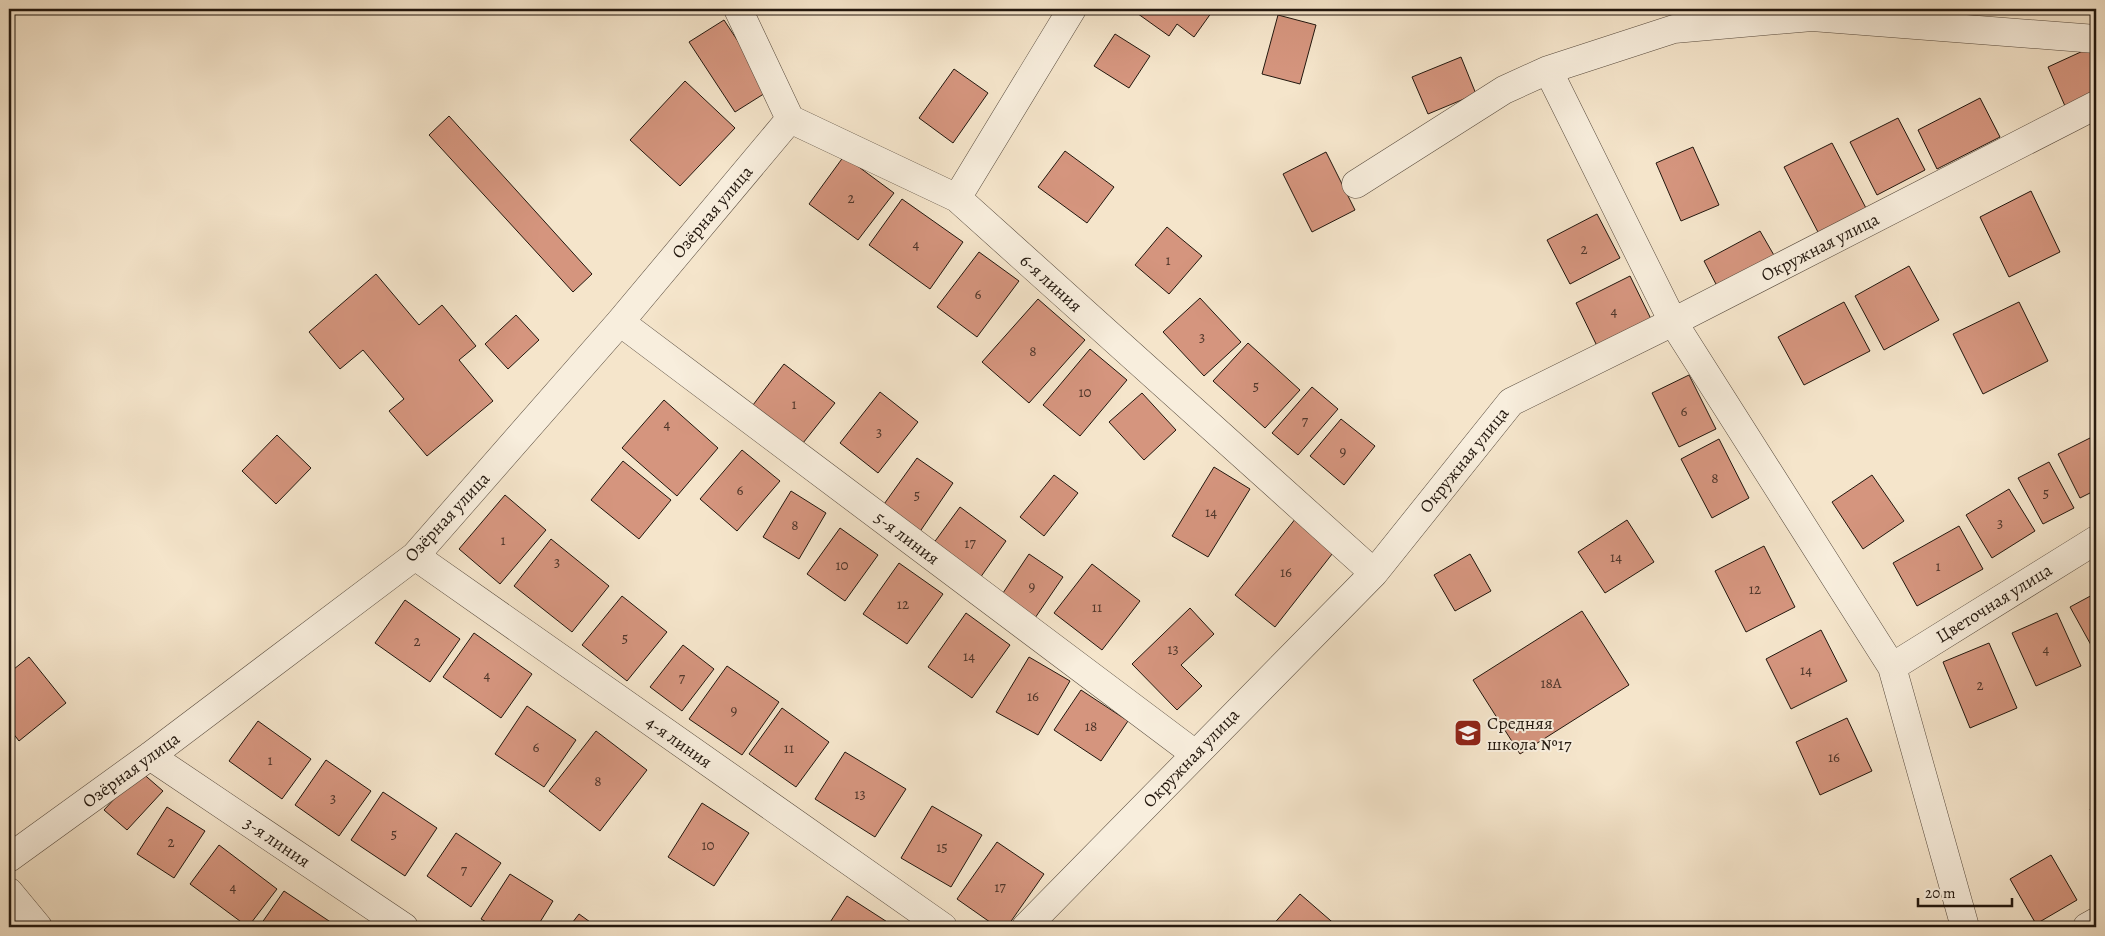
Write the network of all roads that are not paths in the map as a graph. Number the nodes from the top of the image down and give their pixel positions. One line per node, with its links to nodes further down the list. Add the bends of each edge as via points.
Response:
1 (738, 9): 6 (street)
2 (1072, 9): 8 (street)
3 (2096, 39): 4 (street, via 1812,17 1674,29)
4 (1548, 70): 7 (street, via 1504,90); 10 (street)
5 (2096, 105): 10 (street, Окружная улица)
6 (790, 119): 8 (street, 6-я линия); 9 (street, Озёрная улица)
7 (1356, 184)
8 (957, 198): 13 (street, 6-я линия)
9 (620, 322): 12 (street, Озёрная улица); 15 (street, 5-я линия)
10 (1674, 322): 13 (street, Окружная улица, via 1511,402); 14 (street)
11 (2096, 540): 14 (street, Цветочная улица)
12 (415, 556): 16 (street, Озёрная улица); 22 (street, 4-я линия)
13 (1374, 573): 15 (street, Окружная улица)
14 (1892, 667): 24 (street)
15 (1195, 754): 23 (street, Окружная улица)
16 (150, 756): 17 (street, Озёрная улица); 21 (street, 3-я линия)
17 (9, 858)
18 (9, 892): 20 (street)
19 (2096, 922): 25 (street)
20 (38, 927)
21 (404, 927)
22 (943, 927)
23 (1026, 927)
24 (1965, 927)
25 (2088, 927)

